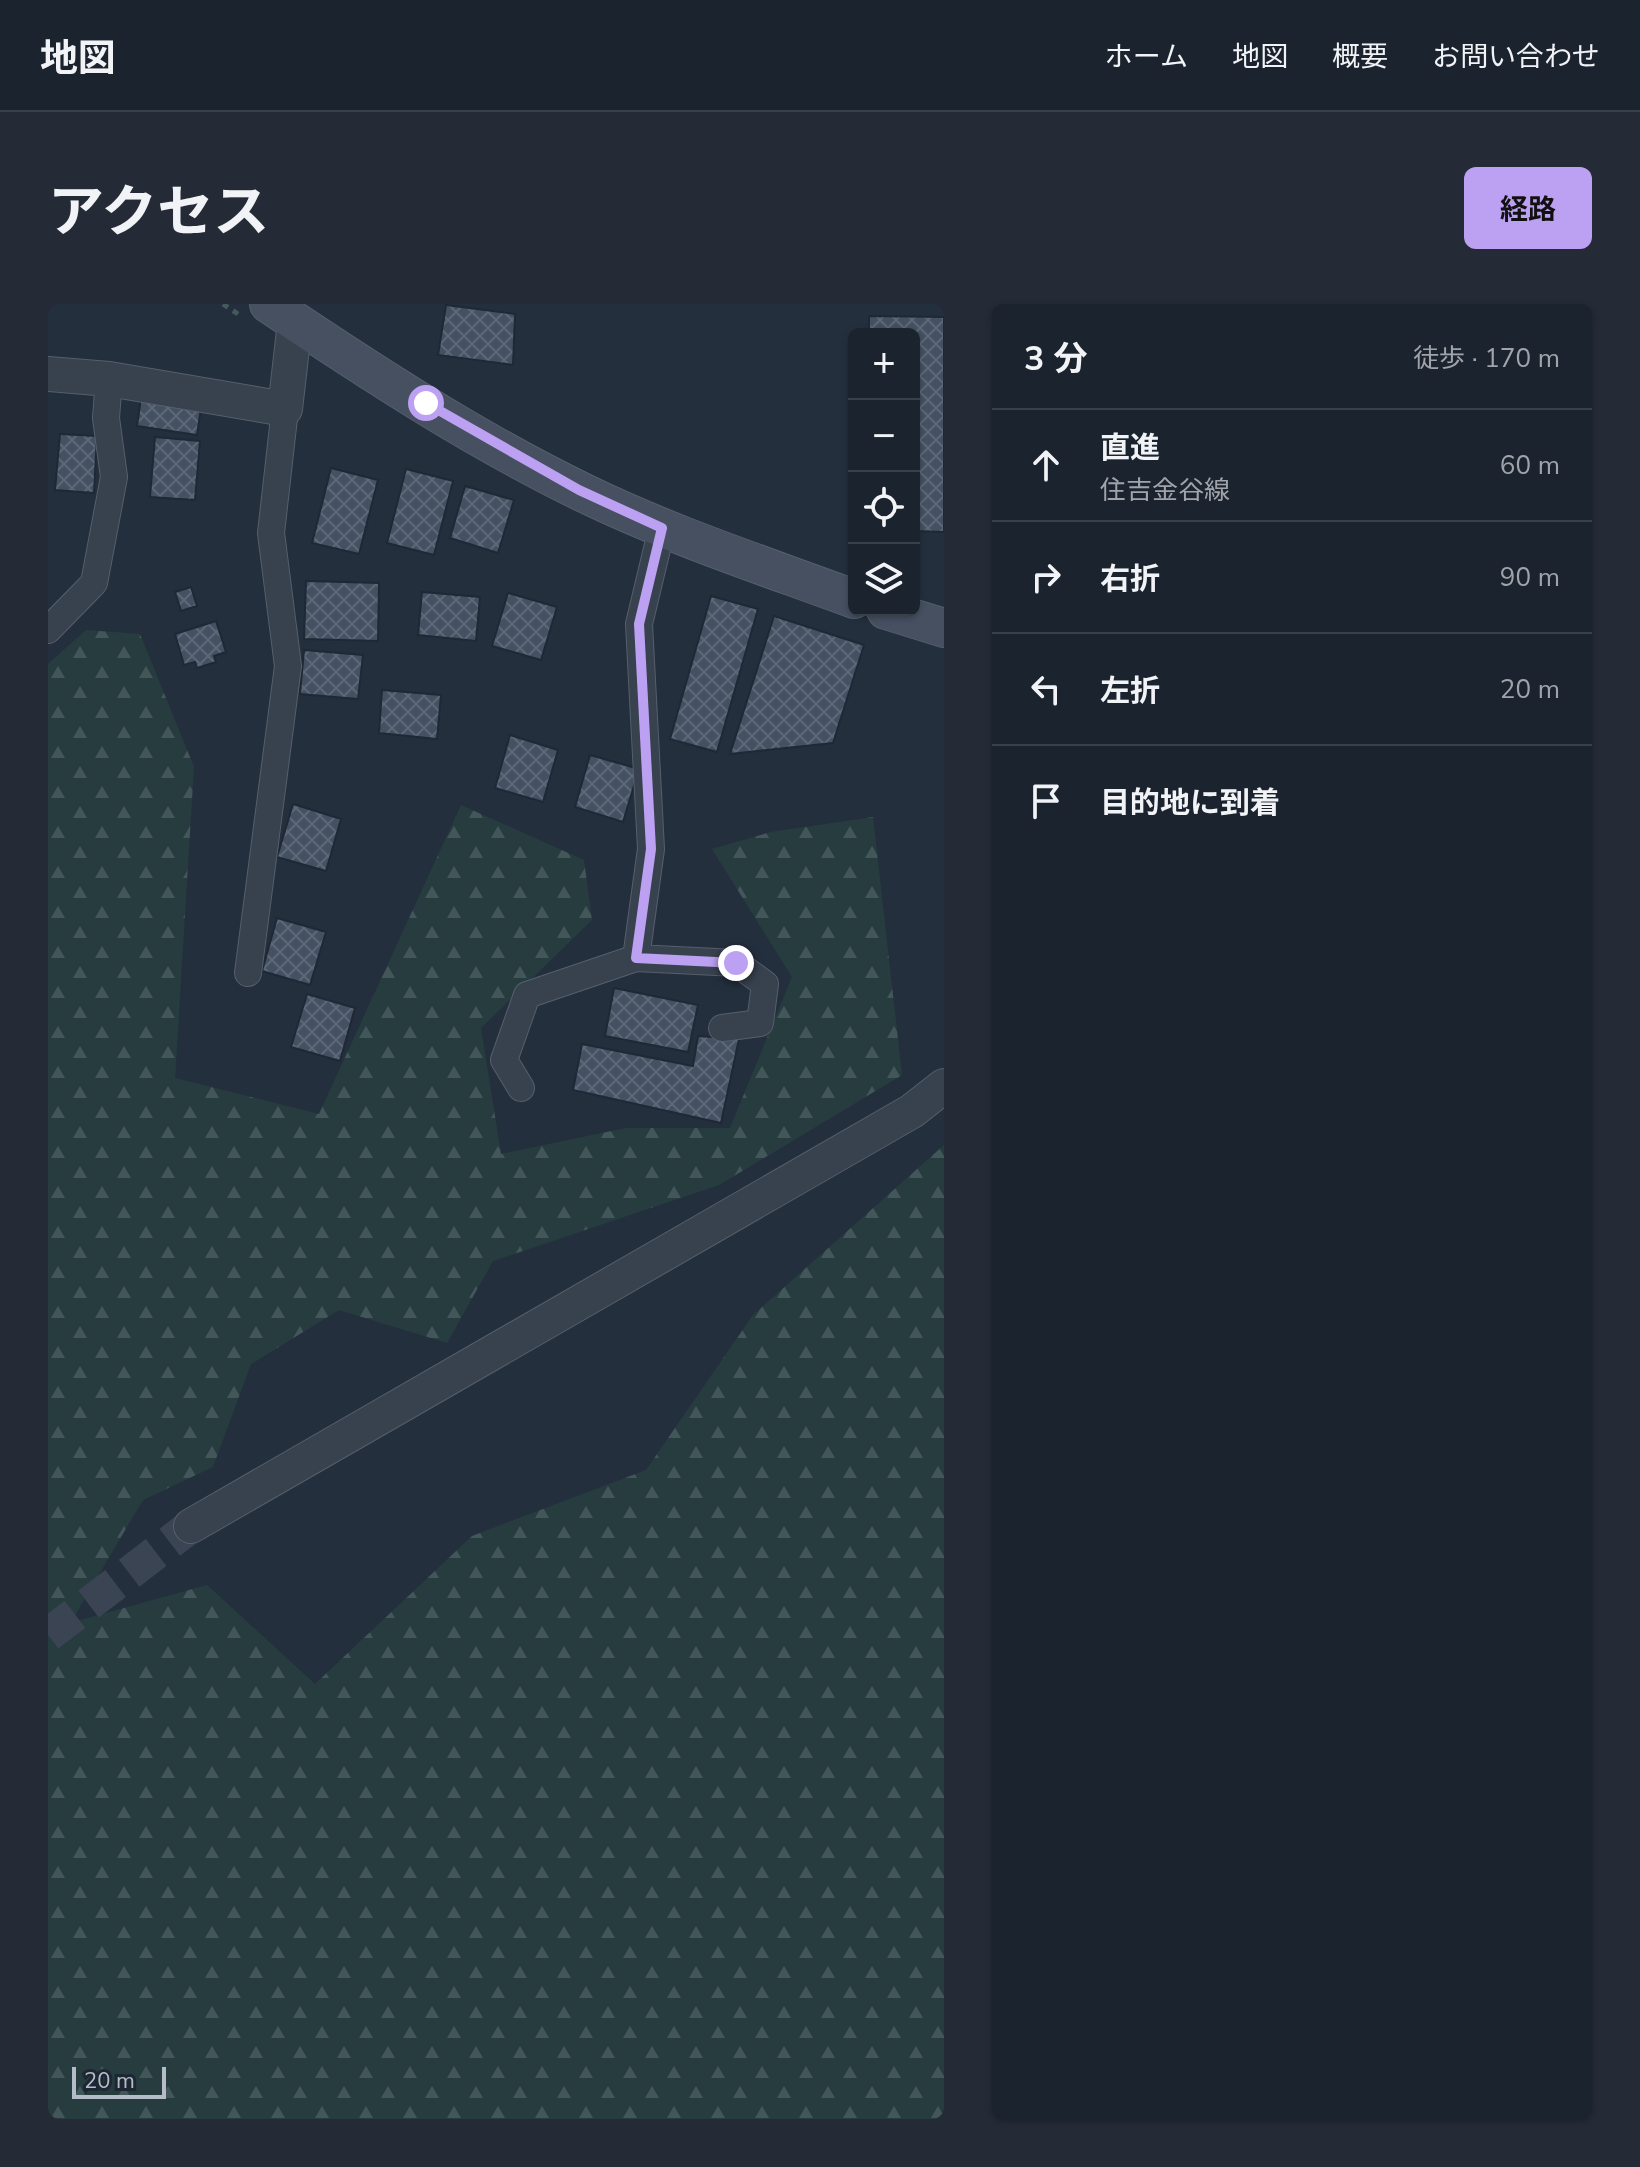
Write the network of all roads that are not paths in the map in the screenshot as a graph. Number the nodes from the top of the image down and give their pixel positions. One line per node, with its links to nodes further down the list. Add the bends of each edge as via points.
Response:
1 (287, 310): 4 (street); 5 (main road, via 508,451)
2 (48, 374): 3 (street)
3 (109, 379): 4 (street); 9 (street, via 106,418 114,477 94,583)
4 (285, 409): 11 (street, via 271,533 288,666)
5 (662, 528): 6 (main road); 10 (street, via 639,624 651,849)
6 (848, 597)
7 (905, 616): 8 (main road)
8 (944, 628)
9 (48, 630)
10 (636, 958): 12 (street, via 736,963 765,984 760,1023); 14 (street, via 527,995 504,1060)
11 (248, 973)
12 (722, 1028)
13 (944, 1086): 15 (street, via 912,1111)
14 (521, 1088)
15 (191, 1526)

